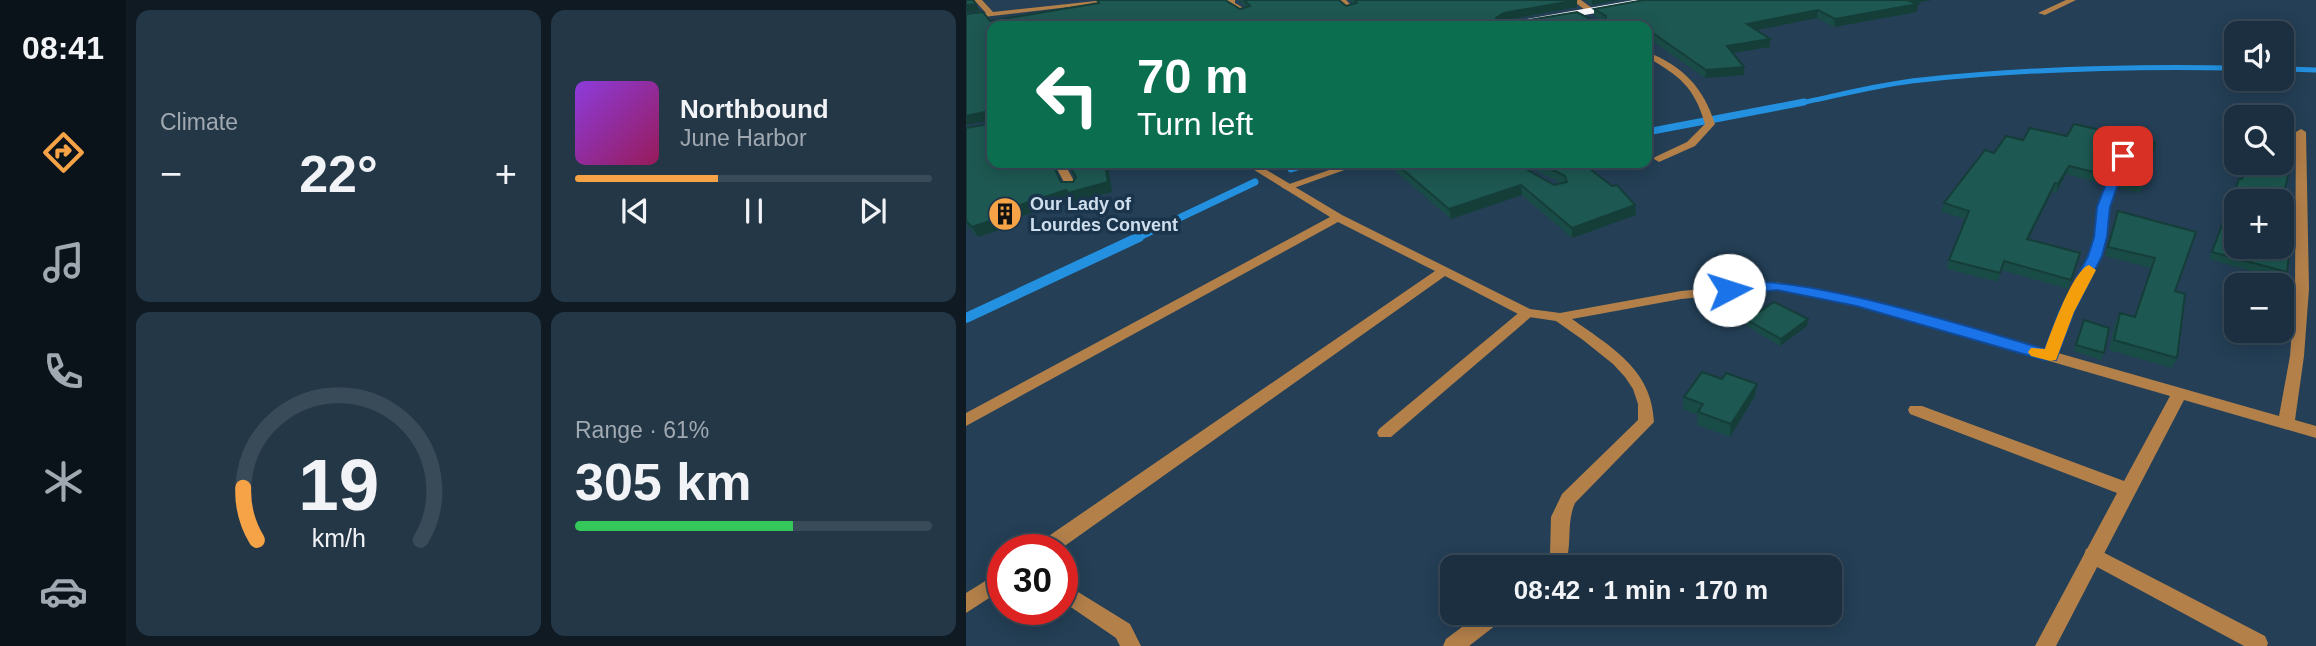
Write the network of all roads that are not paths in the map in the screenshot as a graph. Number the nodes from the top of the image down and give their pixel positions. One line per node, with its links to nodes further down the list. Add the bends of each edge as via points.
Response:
1 (978, 0): 14 (street)
2 (1036, 0): 10 (street)
3 (1125, 0): 9 (street)
4 (1231, 0): 12 (street)
5 (1342, 0): 11 (street)
6 (1576, 0): 15 (street)
7 (1652, 0): 15 (highway)
8 (2072, 0): 13 (street)
9 (1113, 1): 10 (street)
10 (1044, 8): 14 (street)
11 (1352, 10)
12 (1246, 12)
13 (2042, 13)
14 (991, 14): 16 (street)
15 (1591, 15): 17 (highway)
16 (966, 17)
17 (1533, 21)
18 (1652, 57): 21 (street, via 1696,86 1710,124 1691,144)
19 (2301, 132): 35 (street, via 2302,289)
20 (2131, 133): 31 (street, via 2103,207 2095,256)
21 (1658, 159)
22 (1062, 168): 26 (street)
23 (1256, 168): 25 (street)
24 (1344, 168): 25 (street)
25 (1287, 187): 27 (street)
26 (1072, 188)
27 (1338, 217): 28 (street); 34 (street)
28 (1444, 271): 29 (street); 39 (street)
29 (1527, 313): 30 (street); 37 (street)
30 (1560, 317): 31 (street, via 1681,295 1777,286 1858,302); 40 (street, via 1626,369 1643,391 1648,407 1646,422 1567,499 1560,517)
31 (2050, 356): 32 (street)
32 (2179, 394): 35 (street); 38 (street)
33 (1916, 410): 38 (street)
34 (966, 420)
35 (2286, 423): 36 (street)
36 (2316, 432)
37 (1385, 433)
38 (2128, 490): 41 (street)
39 (1067, 534)
40 (1559, 555)
41 (2093, 555): 46 (street); 49 (street)
42 (987, 589): 44 (street)
43 (1078, 601): 47 (street, via 1123,631)
44 (966, 604)
45 (1481, 625): 48 (street)
46 (2258, 643)
47 (1131, 646)
48 (1453, 646)
49 (2045, 646)

